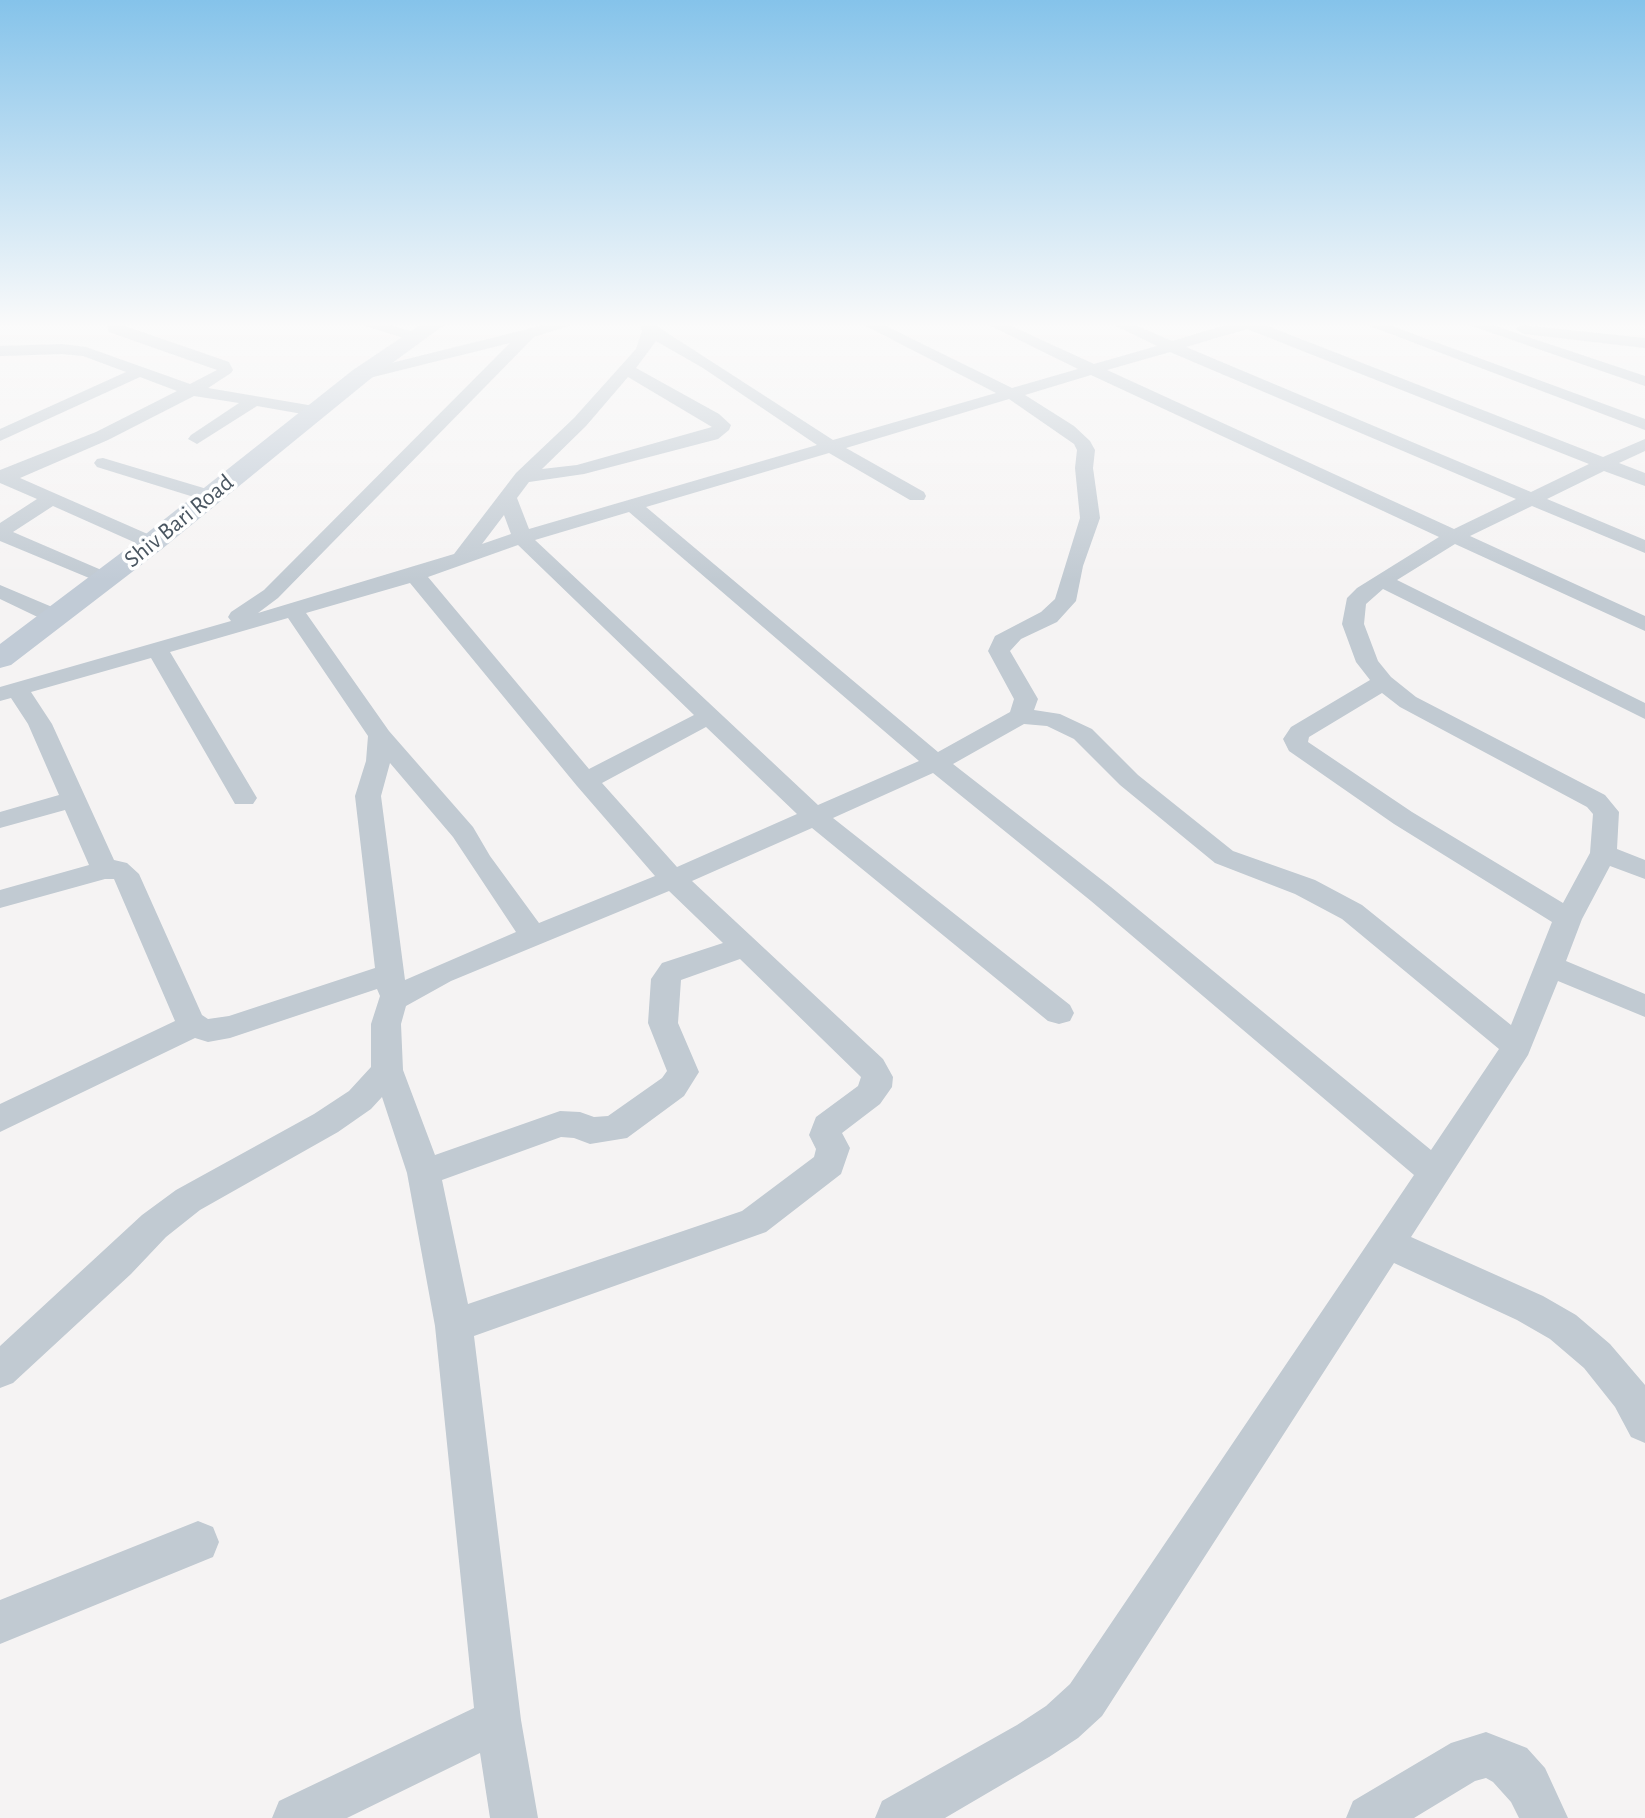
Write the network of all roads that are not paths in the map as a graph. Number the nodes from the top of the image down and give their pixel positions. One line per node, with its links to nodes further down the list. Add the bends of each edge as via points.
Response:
1 (57, 410): 17 (street)
2 (152, 410): 23 (street)
3 (240, 410): 18 (street)
4 (306, 410): 15 (street)
5 (453, 410): 45 (street, via 271,594)
6 (591, 410): 24 (street)
7 (699, 410): 24 (street, via 722,425 720,430 578,470)
8 (776, 410): 20 (street)
9 (963, 410): 20 (street)
10 (1036, 410): 52 (street, via 1081,441 1091,507 1065,601 1049,617 1003,641 999,651 1026,699)
11 (1180, 410): 33 (street)
12 (1319, 410): 30 (street)
13 (1465, 410): 22 (street)
14 (1604, 410): 16 (street)
15 (314, 411): 26 (street, Shiv Bari Road)
16 (1645, 425)
17 (0, 436)
18 (197, 439)
19 (1645, 444): 22 (street)
20 (833, 448): 27 (street); 31 (street)
21 (103, 463): 26 (street)
22 (1606, 465): 25 (street); 30 (street)
23 (2, 477): 29 (street)
24 (523, 477): 28 (street)
25 (1645, 480)
26 (210, 496): 35 (street, Shiv Bari Road)
27 (917, 496)
28 (507, 497): 34 (street); 37 (street)
29 (51, 499): 32 (street); 35 (street)
30 (1533, 500): 33 (street); 36 (street)
31 (633, 506): 34 (street); 54 (street)
32 (0, 533): 39 (street)
33 (1454, 536): 40 (street); 44 (street)
34 (522, 538): 37 (street); 51 (street)
35 (152, 543): 39 (street, Shiv Bari Road)
36 (1645, 547)
37 (461, 559): 38 (street)
38 (415, 575): 42 (street); 55 (street)
39 (106, 579): 43 (street, Shiv Bari Road)
40 (1382, 581): 48 (street, via 1355,603 1353,624 1367,662); 50 (street)
41 (0, 591): 43 (street)
42 (293, 610): 45 (street); 53 (street)
43 (56, 617): 47 (street, Shiv Bari Road)
44 (1645, 624)
45 (224, 627): 46 (street)
46 (156, 647): 49 (street); 56 (street)
47 (0, 659)
48 (1383, 682): 60 (street, via 1408,702 1596,801 1606,812); 65 (street, via 1300,732 1298,746)
49 (9, 692): 57 (street, via 40,724)
50 (1645, 712)
51 (709, 716): 55 (street); 58 (street)
52 (1020, 716): 54 (street); 73 (street, via 1052,719 1083,734 1129,780 1224,857 1305,887 1352,912)
53 (380, 736): 66 (street, via 464,833); 69 (street, via 368,796)
54 (936, 763): 58 (street); 76 (street)
55 (586, 781): 63 (street)
56 (244, 798)
57 (73, 799): 59 (street); 61 (street)
58 (813, 815): 63 (street); 71 (street)
59 (0, 820)
60 (1603, 853): 62 (street); 65 (street)
61 (105, 870): 64 (street); 72 (street, via 125,874)
62 (1645, 870)
63 (673, 879): 66 (street); 67 (street)
64 (0, 899)
65 (1568, 919): 68 (street)
66 (533, 935): 69 (street, via 416,986)
67 (745, 947): 77 (street, via 672,970 666,979 663,1023 683,1072 673,1087 615,1129 601,1132 560,1124); 79 (street, via 877,1077 869,1095 828,1126 825,1135 833,1148 829,1164 775,1207 732,1232)
68 (1551, 966): 70 (street); 73 (street)
69 (392, 987): 72 (street, via 230,1027 208,1031); 74 (street)
70 (1645, 1006)
71 (1059, 1013)
72 (193, 1026): 75 (street)
73 (1517, 1047): 76 (street)
74 (387, 1070): 77 (street); 80 (street, via 360,1100 326,1123 188,1200 154,1226)
75 (0, 1119)
76 (1433, 1172): 78 (street)
77 (424, 1173): 79 (street)
78 (1387, 1243): 81 (street, via 1563,1327 1597,1356 1629,1394); 87 (street, via 1086,1700 1033,1741)
79 (454, 1326): 84 (street)
80 (0, 1370)
81 (1645, 1424)
82 (198, 1542): 83 (street)
83 (0, 1622)
84 (498, 1720): 85 (street); 86 (street)
85 (296, 1818)
86 (514, 1818)
87 (899, 1818)
88 (1370, 1818): 89 (street, via 1467,1759 1486,1755 1510,1765 1528,1785)
89 (1544, 1818)

